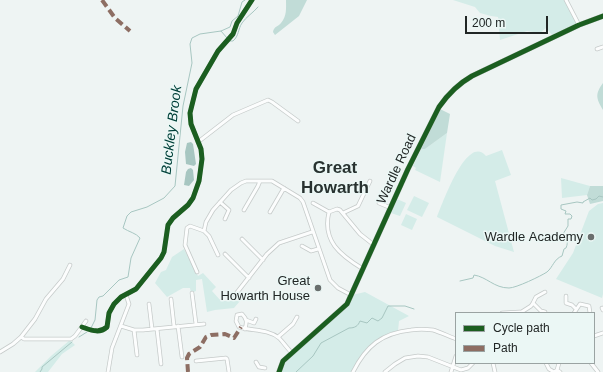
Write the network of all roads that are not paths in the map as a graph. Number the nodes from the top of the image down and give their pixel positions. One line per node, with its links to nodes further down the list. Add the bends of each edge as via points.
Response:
1 (252, 0): 8 (street, via 233,34 218,51 196,89 190,113)
2 (566, 0): 4 (street)
3 (603, 16): 4 (street, Wardle Road)
4 (580, 25): 15 (street, Wardle Road, via 472,76 453,90 439,107)
5 (603, 46): 6 (street)
6 (597, 49)
7 (298, 121): 8 (street, via 268,100 233,115)
8 (198, 142): 36 (street, via 202,159 193,198 168,225 164,252 160,258 136,289)
9 (260, 181): 11 (street, via 272,181); 12 (street, via 246,181 237,185); 16 (street)
10 (370, 181): 19 (street, via 358,206)
11 (284, 188): 17 (street); 22 (street, via 303,202)
12 (220, 202): 20 (street, via 229,210); 21 (street, via 209,216)
13 (313, 202): 18 (street)
14 (379, 203): 15 (street)
15 (391, 208): 24 (street, Wardle Road)
16 (244, 210)
17 (270, 212)
18 (329, 212): 19 (street, via 337,209); 31 (street, via 326,223 332,243 346,259)
19 (342, 214): 24 (street)
20 (225, 219)
21 (204, 231): 28 (street); 32 (street, via 190,226 187,228 184,242)
22 (312, 232): 26 (street); 29 (street, via 279,243)
23 (242, 239): 29 (street)
24 (374, 245): 31 (street, Wardle Road)
25 (302, 246): 26 (street, via 311,251)
26 (318, 249): 38 (street, via 330,280)
27 (225, 254): 33 (street)
28 (218, 255)
29 (263, 260): 33 (street)
30 (70, 265): 64 (street, via 35,320)
31 (363, 269): 38 (street, Wardle Road)
32 (197, 272)
33 (249, 278): 37 (street)
34 (545, 292): 41 (street, via 536,297)
35 (192, 293): 54 (street)
36 (126, 295): 56 (street, via 129,304); 59 (street, via 114,304 109,313 107,327 102,331 95,332)
37 (235, 295)
38 (351, 295): 68 (street, Wardle Road, via 343,308)
39 (566, 296): 44 (street, via 566,303)
40 (171, 300): 57 (street)
41 (533, 303): 43 (street); 47 (street)
42 (149, 304): 60 (street)
43 (527, 309): 45 (street); 46 (street)
44 (576, 309): 48 (street); 49 (street, via 583,304 589,306)
45 (520, 312)
46 (528, 312)
47 (545, 312)
48 (574, 312)
49 (590, 312)
50 (298, 317): 65 (street, via 294,324)
51 (256, 319): 52 (street, via 254,323)
52 (246, 320): 62 (street); 62 (street, via 242,314 237,315 236,321 239,326)
53 (86, 321): 59 (street)
54 (196, 324): 55 (street); 58 (street)
55 (204, 324)
56 (121, 326): 63 (street); 81 (street, via 112,348)
57 (174, 326): 58 (street); 61 (street)
58 (178, 326): 70 (street)
59 (82, 327): 64 (street, via 71,339)
60 (152, 329): 61 (street); 63 (street)
61 (157, 329): 74 (street)
62 (246, 329): 65 (street, via 267,332)
63 (134, 330): 69 (street)
64 (21, 337): 67 (street)
65 (278, 337): 68 (street)
66 (455, 339): 85 (street, via 432,330 396,332 368,349)
67 (0, 352)
68 (292, 353): 84 (street, Wardle Road, via 283,362)
69 (137, 355)
70 (182, 357)
71 (455, 359): 77 (street)
72 (196, 361): 82 (street, via 226,358)
73 (256, 362): 78 (street)
74 (161, 364)
75 (472, 364): 77 (street, via 461,370)
76 (546, 364): 80 (street, via 549,369)
77 (453, 366): 86 (street, via 418,356 405,358); 87 (street)
78 (259, 367): 79 (street); 83 (street)
79 (265, 368)
80 (558, 371)
81 (108, 372)
82 (229, 372)
83 (259, 372)
84 (279, 372)
85 (353, 372)
86 (385, 372)
87 (451, 372)

